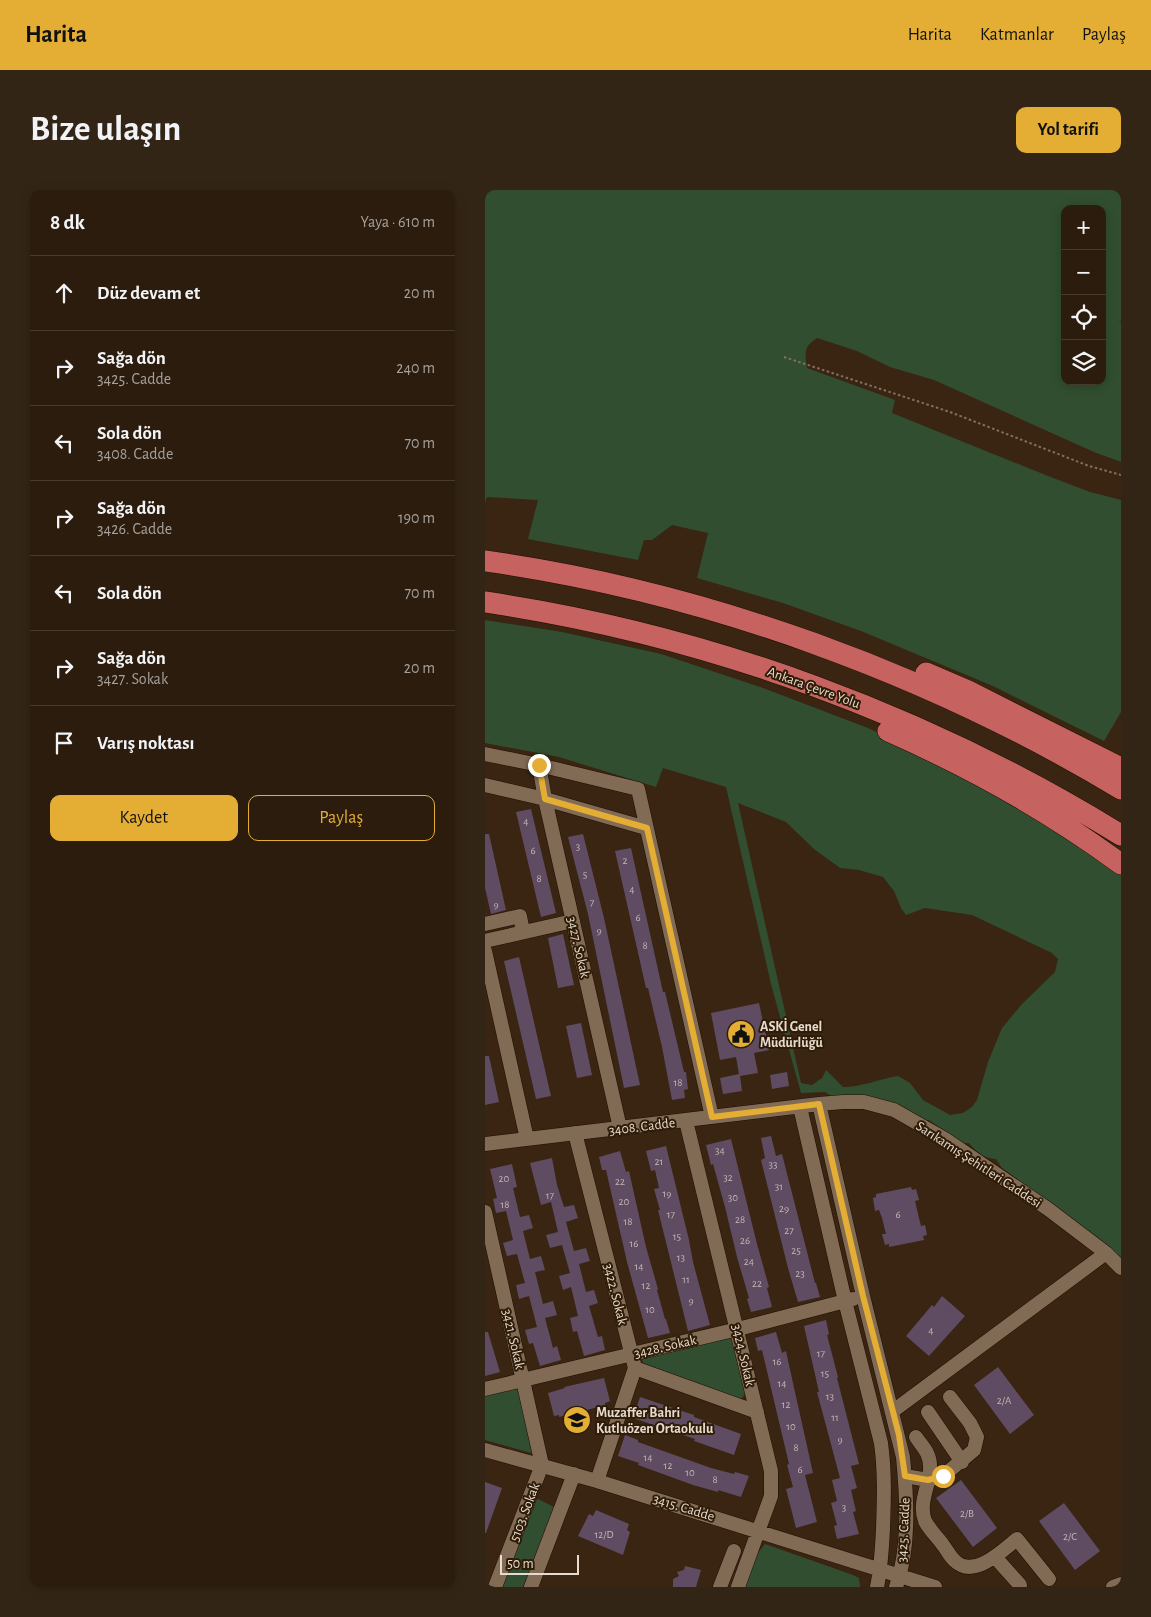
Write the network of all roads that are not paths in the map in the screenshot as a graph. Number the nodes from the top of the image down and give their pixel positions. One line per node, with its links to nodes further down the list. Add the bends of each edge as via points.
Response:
1 (485, 561): 3 (highway, via 651,593)
2 (485, 602): 4 (highway, Ankara Çevre Yolu, via 637,632)
3 (814, 644): 7 (highway, via 907,664); 9 (highway, via 887,672 992,719)
4 (715, 654): 12 (highway, Ankara Çevre Yolu, via 841,696 932,734 1043,789); 13 (highway, via 781,688 850,714 968,769 1048,815)
5 (485, 754): 6 (street)
6 (539, 765): 10 (street, 3427. Sokak); 11 (street, via 638,790)
7 (1121, 768)
8 (485, 785): 10 (street)
9 (1121, 788)
10 (545, 799): 11 (street); 14 (street, 3427. Sokak)
11 (647, 828): 21 (street)
12 (1121, 835)
13 (1121, 864)
14 (573, 921): 16 (street); 23 (street, 3427. Sokak)
15 (485, 924): 16 (street, via 520,916)
16 (523, 932): 17 (street)
17 (485, 941)
18 (485, 952): 25 (street)
19 (819, 1104): 20 (street, Sarıkamış Şehitleri Caddesi); 28 (street, Sarıkamış Şehitleri Caddesi, via 864,1102 894,1110 1002,1176); 30 (street, 3425. Cadde)
20 (800, 1107): 21 (street, 3408. Cadde); 31 (street, 3425. Cadde)
21 (712, 1117): 22 (street, 3408. Cadde)
22 (686, 1120): 23 (street, 3408. Cadde); 32 (street, 3424. Sokak)
23 (620, 1128): 24 (street, 3408. Cadde)
24 (575, 1133): 25 (street, 3408. Cadde); 33 (street, 3422. Sokak)
25 (527, 1139): 26 (street, 3408. Cadde)
26 (485, 1144)
27 (485, 1212): 35 (street, 3421. Sokak)
28 (1106, 1253): 29 (street, Sarıkamış Şehitleri Caddesi); 38 (street)
29 (1121, 1268)
30 (863, 1296): 31 (street, 3428. Sokak); 38 (street, 3425. Cadde)
31 (845, 1301): 32 (street, 3428. Sokak); 52 (street, 3425. Cadde, via 881,1443 885,1498)
32 (738, 1329): 33 (street, 3428. Sokak); 39 (street, 3424. Sokak)
33 (632, 1354): 34 (street, 3422. Sokak); 35 (street, 3428. Sokak)
34 (635, 1368): 39 (street); 47 (street)
35 (524, 1380): 36 (street, 3428. Sokak); 44 (street, 3421. Sokak)
36 (485, 1389)
37 (950, 1397): 43 (street, via 977,1437 974,1450)
38 (893, 1411): 46 (street, 3425. Cadde)
39 (757, 1412): 49 (street, 3424. Sokak, via 772,1484)
40 (928, 1412): 43 (street)
41 (915, 1437): 48 (street, via 927,1452 930,1462)
42 (485, 1450): 44 (street, 3415. Cadde)
43 (962, 1462): 48 (street, via 943,1476)
44 (542, 1465): 45 (street, 3415. Cadde); 57 (street, 5103. Sokak)
45 (574, 1474): 47 (street, 3415. Cadde); 58 (street)
46 (905, 1476): 48 (street); 54 (street, 3425. Cadde, via 905,1536)
47 (597, 1480): 49 (street, 3415. Cadde)
48 (928, 1480): 51 (street, via 922,1501 925,1520 956,1562 973,1568)
49 (759, 1531): 52 (street, 3415. Cadde); 60 (street, 3424. Sokak)
50 (734, 1551): 59 (street)
51 (995, 1557): 53 (street, via 1017,1539); 56 (street)
52 (881, 1570): 54 (street, 3415. Cadde); 61 (street, 3425. Cadde)
53 (1049, 1579)
54 (898, 1581): 62 (street, 3415. Cadde)
55 (1121, 1584): 63 (street)
56 (1020, 1585)
57 (495, 1587)
58 (531, 1587)
59 (720, 1587)
60 (738, 1587)
61 (877, 1587)
62 (935, 1587)
63 (1113, 1587)

